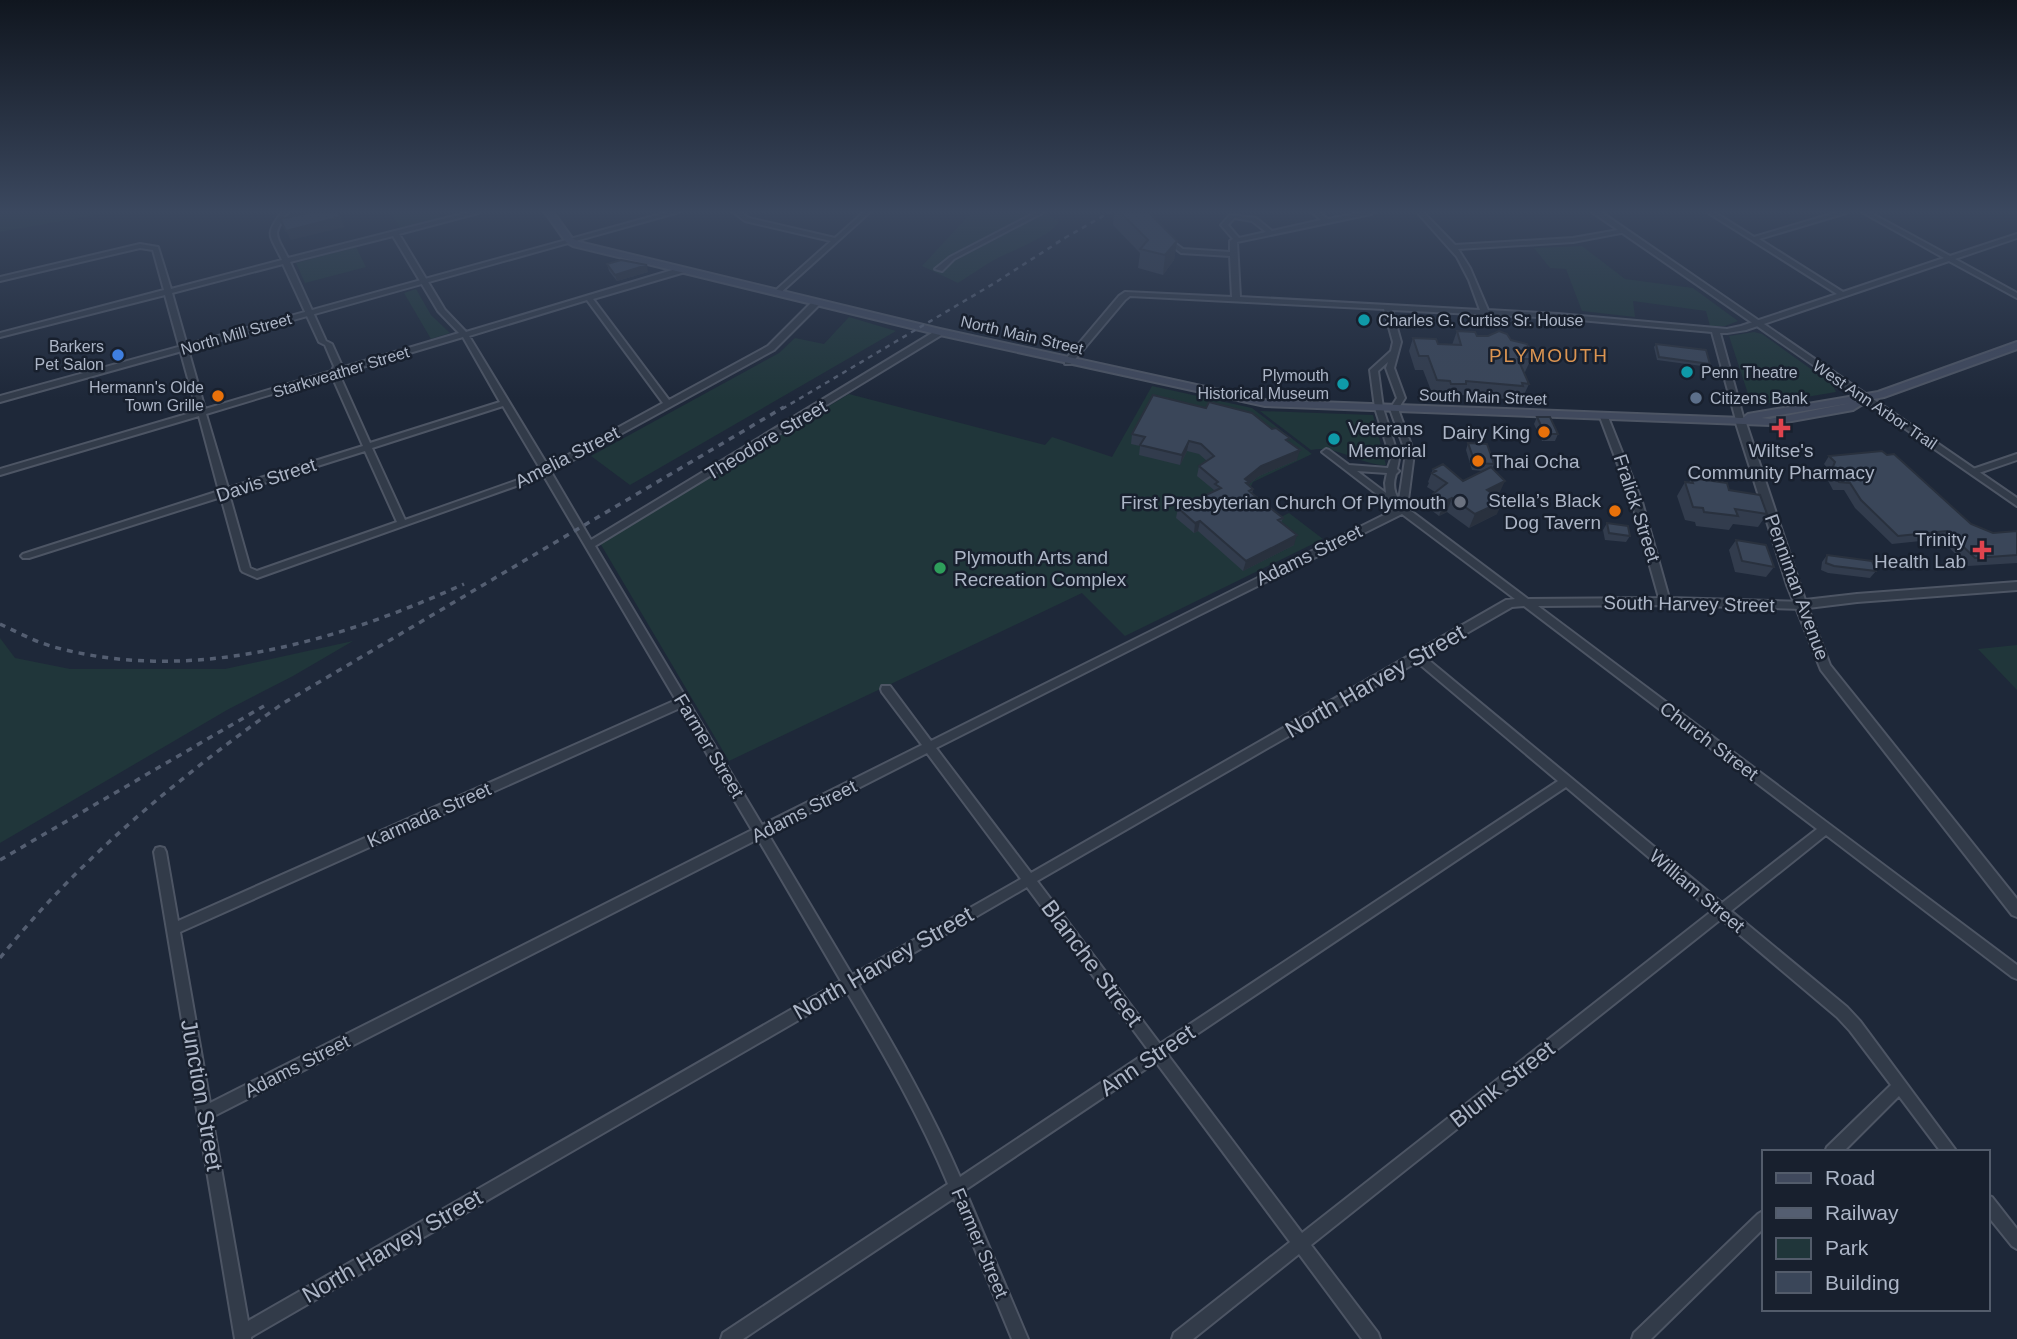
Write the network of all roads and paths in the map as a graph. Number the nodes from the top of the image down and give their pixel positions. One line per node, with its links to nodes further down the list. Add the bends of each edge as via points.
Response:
1 (22, 274): 16 (street)
2 (164, 274): 18 (street)
3 (235, 274): 18 (street)
4 (291, 274): 27 (street)
5 (420, 274): 17 (street, Farmer Street)
6 (451, 274): 17 (street, North Mill Street)
7 (667, 274): 22 (street, Starkweather Street)
8 (701, 274): 19 (main road, North Main Street)
9 (798, 274): 19 (street)
10 (1234, 274): 23 (street)
11 (1470, 274): 26 (street)
12 (1687, 274): 28 (street, West Ann Arbor Trail)
13 (1810, 274): 20 (street)
14 (1905, 274): 20 (street)
15 (1979, 274): 21 (street)
16 (1, 279)
17 (425, 282): 27 (street, North Mill Street); 32 (street, Farmer Street, via 442,311)
18 (169, 292): 31 (street); 34 (street)
19 (778, 293): 24 (main road, North Main Street)
20 (1843, 295): 28 (street)
21 (2017, 296)
22 (589, 298): 32 (street, Starkweather Street); 42 (street)
23 (1236, 300): 25 (street); 36 (street, via 1123,296)
24 (816, 303): 30 (main road, North Main Street); 42 (street, Amelia Street, via 771,348)
25 (1387, 307): 26 (street); 35 (street, via 1395,334)
26 (1485, 312): 29 (street, via 1603,318)
27 (310, 313): 34 (street, North Mill Street); 37 (street, via 338,366)
28 (1757, 323): 29 (street); 39 (street, West Ann Arbor Trail)
29 (1716, 331): 47 (street, Penniman Avenue)
30 (940, 332): 36 (main road, North Main Street); 61 (street, Theodore Street)
31 (0, 335)
32 (465, 335): 37 (street, Starkweather Street); 41 (street, Farmer Street)
33 (2017, 345): 39 (main road, South Main Street)
34 (185, 349): 40 (street, North Mill Street); 45 (street)
35 (1393, 353): 43 (street, via 1374,370); 44 (street, via 1390,368 1401,398)
36 (1068, 362): 38 (main road, North Main Street)
37 (335, 374): 45 (street, Starkweather Street); 48 (street)
38 (1226, 396): 43 (main road, South Main Street, via 1265,403)
39 (1865, 398): 47 (main road, South Main Street, via 1853,407 1812,417); 55 (street, West Ann Arbor Trail)
40 (0, 399)
41 (505, 403): 48 (street, Davis Street); 54 (street, Farmer Street)
42 (668, 404): 54 (street, Amelia Street)
43 (1379, 408): 44 (main road, South Main Street); 52 (street, via 1395,459)
44 (1394, 409): 46 (main road, South Main Street); 56 (street, via 1410,453)
45 (204, 413): 53 (street, Starkweather Street); 57 (street)
46 (1604, 417): 47 (main road, South Main Street); 64 (street, Fralick Street, via 1640,509)
47 (1740, 420): 66 (street, Penniman Avenue)
48 (369, 447): 57 (street, Davis Street); 60 (street)
49 (1326, 452): 51 (street, Church Street)
50 (2017, 457): 55 (street)
51 (1346, 468): 52 (street); 59 (street, Church Street)
52 (1391, 471): 56 (street); 59 (street, via 1389,490)
53 (0, 472)
54 (545, 472): 60 (street, Amelia Street); 61 (street, Farmer Street)
55 (1973, 472): 58 (street, West Ann Arbor Trail)
56 (1408, 473): 59 (street)
57 (225, 494): 60 (street, Amelia Street, via 246,570 252,574); 62 (street, Davis Street)
58 (2017, 503)
59 (1402, 510): 65 (street, Church Street); 70 (street, Adams Street)
60 (402, 524)
61 (590, 545): 69 (street, Farmer Street)
62 (26, 556)
63 (2017, 586): 66 (street, South Harvey Street)
64 (1665, 601): 65 (street, South Harvey Street); 66 (street, South Harvey Street)
65 (1527, 604): 67 (street, North Harvey Street, via 1510,603); 72 (street, Church Street)
66 (1802, 605): 76 (street, Penniman Avenue, via 1833,680)
67 (1418, 656): 71 (street, William Street); 75 (street, North Harvey Street)
68 (886, 689): 70 (street, Blanche Street)
69 (683, 702): 73 (street, Farmer Street); 78 (street, Karmada Street)
70 (929, 748): 73 (street, Adams Street); 75 (street, Blanche Street)
71 (1566, 780): 77 (street, William Street); 81 (street, Ann Street)
72 (1825, 829): 77 (street, Blunk Street); 79 (street, Church Street)
73 (760, 833): 80 (street, Farmer Street); 83 (street, Adams Street)
74 (160, 852): 78 (street, Junction Street)
75 (1029, 879): 80 (street, North Harvey Street); 81 (street, Blanche Street)
76 (2017, 910)
77 (1721, 911): 82 (street, William Street, via 1842,1012); 90 (street, Blunk Street)
78 (174, 928): 83 (street, Junction Street)
79 (2017, 973)
80 (848, 983): 86 (street, Farmer Street, via 909,1084); 91 (street, North Harvey Street)
81 (1159, 1052): 86 (street, Ann Street); 90 (street, Blanche Street)
82 (1900, 1086): 84 (street); 85 (street, William Street)
83 (205, 1113): 91 (street, Junction Street)
84 (1834, 1150)
85 (1948, 1150)
86 (957, 1186): 92 (street, Ann Street); 93 (street, Farmer Street)
87 (1989, 1205): 89 (street)
88 (1762, 1220): 96 (street)
89 (2017, 1241)
90 (1301, 1243): 94 (street, Blunk Street); 95 (street, Blanche Street)
91 (243, 1336)
92 (729, 1339)
93 (1020, 1339)
94 (1180, 1339)
95 (1372, 1339)
96 (1640, 1339)

